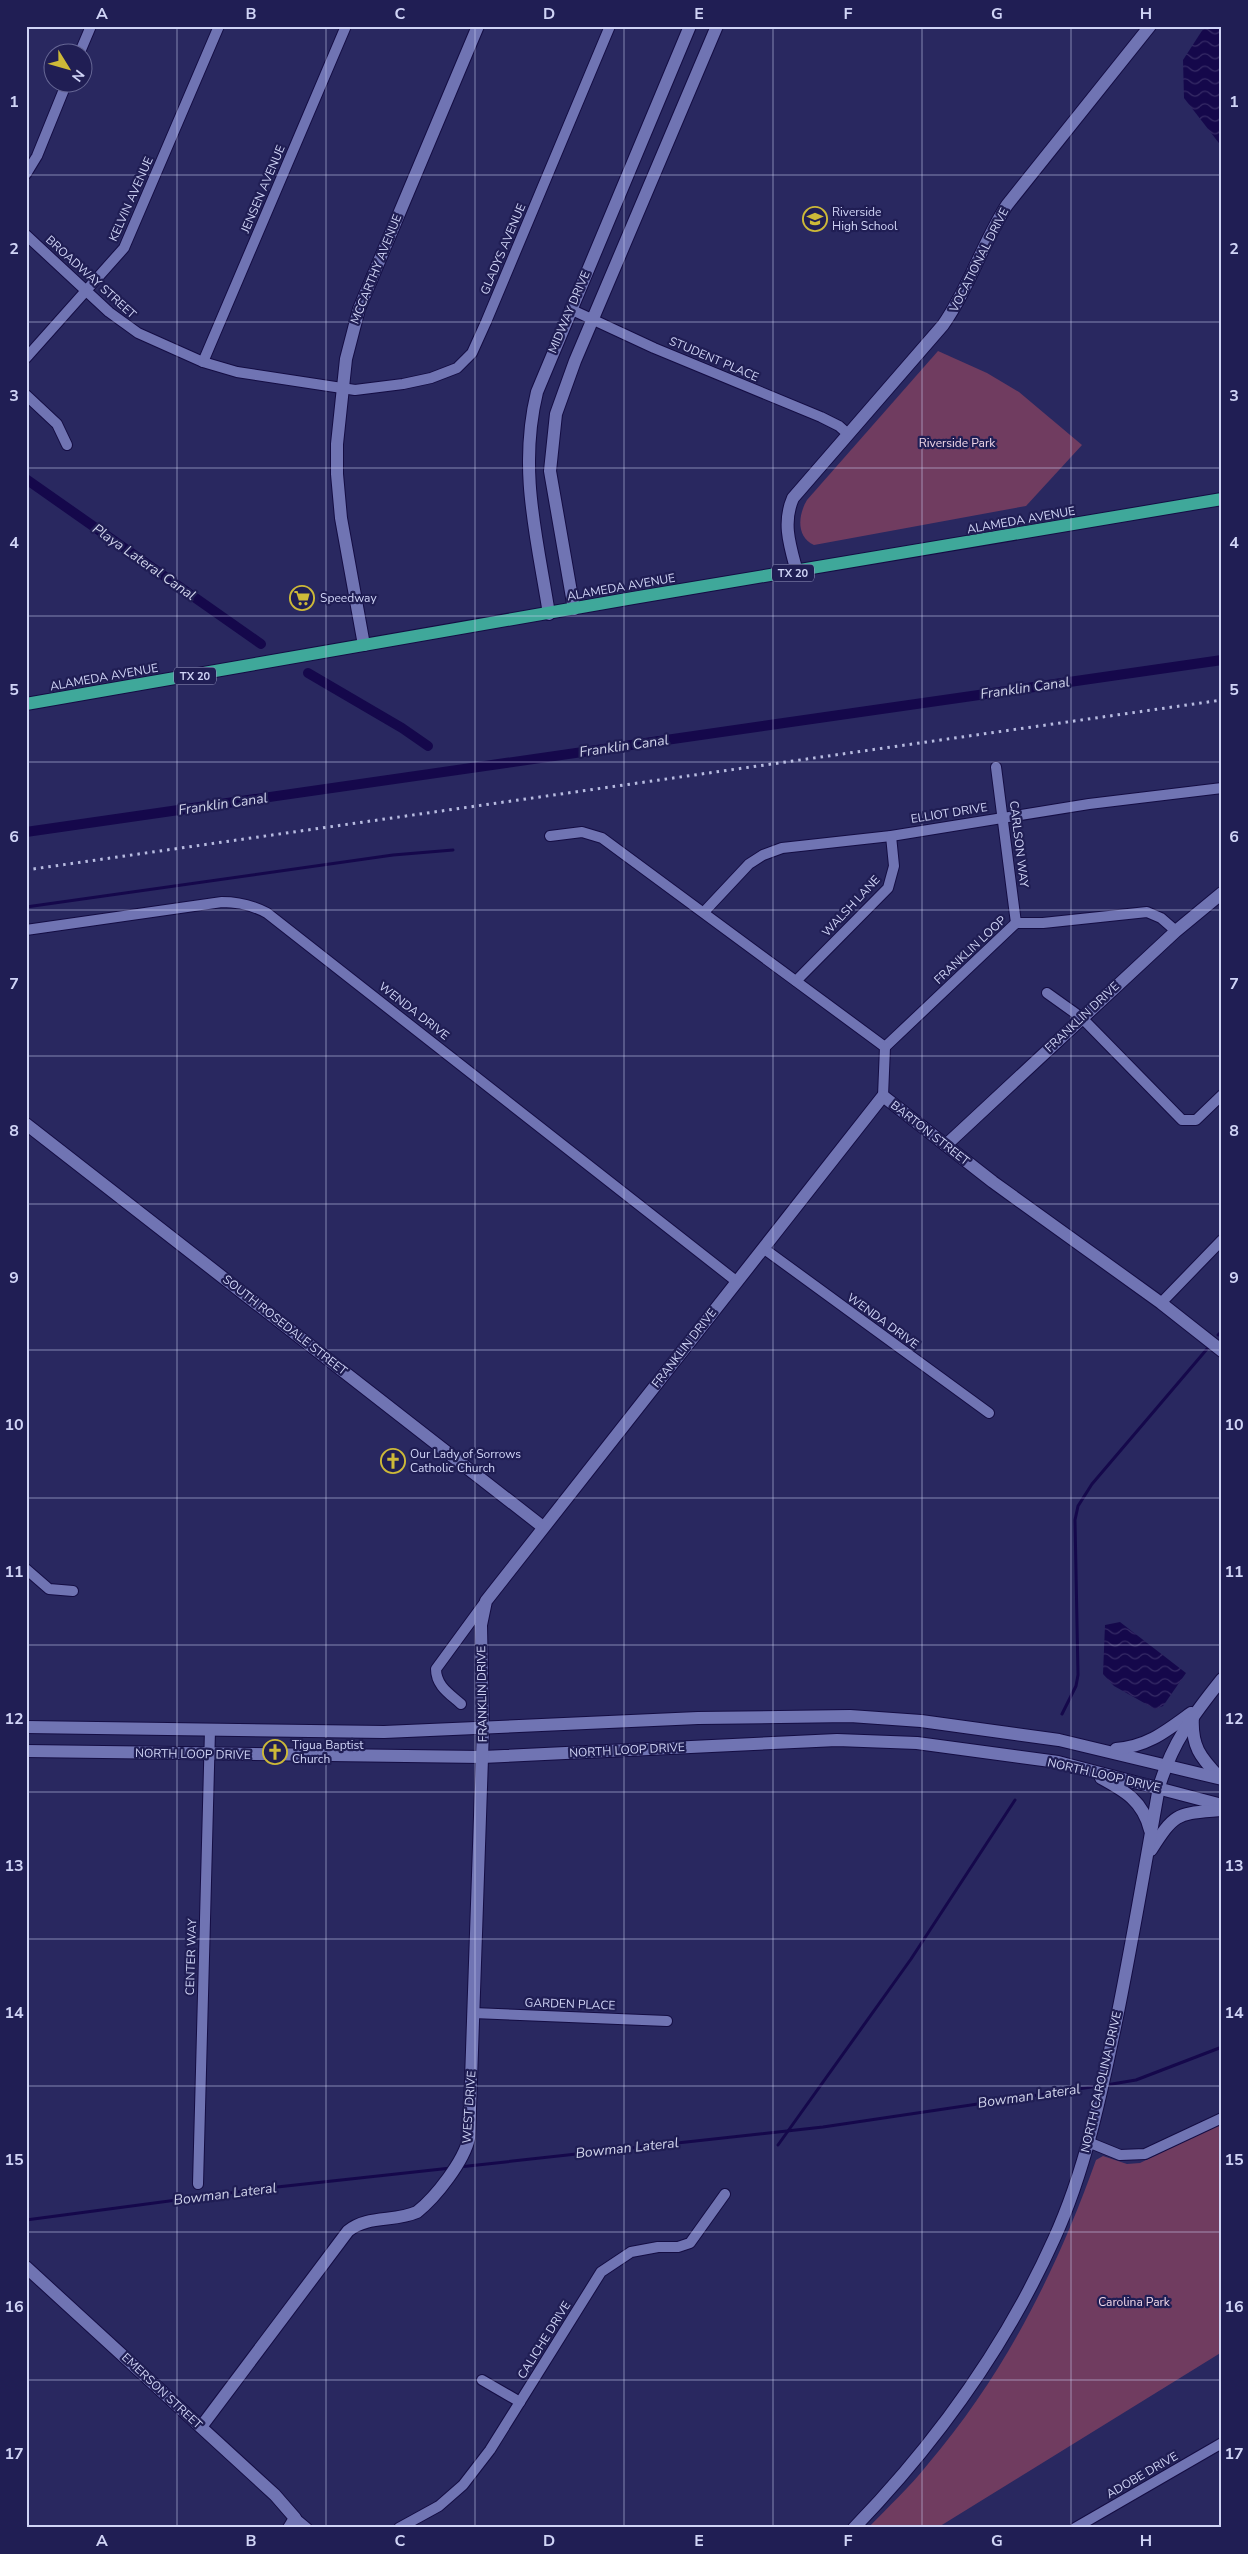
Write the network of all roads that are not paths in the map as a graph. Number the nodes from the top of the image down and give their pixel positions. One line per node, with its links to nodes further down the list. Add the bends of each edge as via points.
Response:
1 (90, 26): 9 (street)
2 (219, 26): 13 (street, KELVIN AVENUE, via 128,240 115,260)
3 (346, 26): 17 (street, JENSEN AVENUE)
4 (478, 26): 18 (main road, MCCARTHY AVENUE, via 358,309 346,359)
5 (610, 26): 18 (street, GLADYS AVENUE, via 472,353 457,368 431,378 368,390)
6 (690, 26): 14 (main road, MIDWAY DRIVE)
7 (717, 26): 15 (main road, MIDWAY DRIVE)
8 (1150, 26): 20 (main road, VOCATIONAL DRIVE, via 1006,206 943,326)
9 (84, 42)
10 (64, 92): 11 (street)
11 (26, 174)
12 (26, 236): 13 (street, BROADWAY STREET)
13 (86, 291): 16 (street, KELVIN AVENUE); 17 (street, BROADWAY STREET, via 138,333)
14 (570, 309): 15 (street, STUDENT PLACE); 25 (main road, MIDWAY DRIVE, via 537,392 528,444 532,510)
15 (594, 319): 20 (street, STUDENT PLACE, via 654,348 822,418); 24 (main road, MIDWAY DRIVE, via 559,406 551,452 551,480)
16 (26, 358)
17 (203, 362): 18 (street, BROADWAY STREET, via 237,372)
18 (343, 389): 26 (main road, MCCARTHY AVENUE, via 337,474 341,518)
19 (26, 395): 21 (street, via 57,424)
20 (848, 434): 23 (main road, VOCATIONAL DRIVE, via 797,493 788,510 787,530)
21 (67, 446)
22 (1222, 499): 23 (main road, ALAMEDA AVENUE / TX 20)
23 (797, 572): 24 (main road, ALAMEDA AVENUE / TX 20)
24 (574, 609): 25 (main road, ALAMEDA AVENUE / TX 20)
25 (549, 614): 26 (main road, ALAMEDA AVENUE / TX 20)
26 (364, 645): 27 (main road, ALAMEDA AVENUE / TX 20)
27 (26, 704)
28 (996, 767): 30 (street, CARLSON WAY)
29 (1222, 788): 30 (street, ELLIOT DRIVE)
30 (1003, 817): 32 (street, ELLIOT DRIVE); 35 (street, CARLSON WAY)
31 (550, 836): 34 (street, via 582,832 602,838)
32 (891, 836): 34 (street, ELLIOT DRIVE, via 773,850 749,864); 38 (street, WALSH LANE, via 894,866 888,888)
33 (1222, 894): 37 (main road, FRANKLIN DRIVE)
34 (704, 912): 38 (street)
35 (1016, 923): 37 (street, FRANKLIN LOOP, via 1147,912 1161,918); 41 (street, FRANKLIN LOOP)
36 (26, 930): 48 (street, WENDA DRIVE, via 222,902 256,907 515,1105)
37 (1176, 931): 40 (main road, FRANKLIN DRIVE)
38 (796, 981): 41 (street)
39 (1047, 994): 40 (street)
40 (1082, 1018): 42 (street, via 1182,1120 1196,1120); 45 (main road, FRANKLIN DRIVE)
41 (885, 1047): 43 (street, BARTON STREET)
42 (1222, 1095)
43 (883, 1096): 45 (main road, BARTON STREET); 47 (main road, FRANKLIN DRIVE)
44 (26, 1124): 52 (main road, SOUTH ROSEDALE STREET)
45 (946, 1145): 49 (main road, BARTON STREET)
46 (1222, 1240): 49 (street)
47 (763, 1248): 48 (main road, FRANKLIN DRIVE); 51 (street, WENDA DRIVE)
48 (736, 1281): 52 (main road, FRANKLIN DRIVE)
49 (1161, 1303): 50 (main road, BARTON STREET)
50 (1222, 1351)
51 (989, 1414)
52 (543, 1526): 55 (main road, FRANKLIN DRIVE)
53 (26, 1569): 54 (street, via 49,1589)
54 (73, 1591)
55 (486, 1601): 57 (street, FRANKLIN DRIVE, via 436,1669 441,1686); 62 (main road, FRANKLIN DRIVE, via 481,1625)
56 (1222, 1679): 58 (main road, NORTH CAROLINA DRIVE)
57 (462, 1704)
58 (1201, 1706): 59 (main road, NORTH CAROLINA DRIVE); 65 (main road, via 1156,1739 1130,1748)
59 (1193, 1716): 69 (main road, NORTH CAROLINA DRIVE); 71 (main road, via 1196,1748)
60 (921, 1721): 62 (main road, NORTH LOOP DRIVE, via 850,1716 708,1718); 64 (main road); 65 (main road, NORTH LOOP DRIVE, via 1059,1740)
61 (26, 1727): 63 (main road, NORTH LOOP DRIVE)
62 (483, 1729): 63 (main road, NORTH LOOP DRIVE, via 384,1732); 68 (main road, FRANKLIN DRIVE)
63 (210, 1730): 67 (street, CENTER WAY)
64 (917, 1744): 68 (main road, NORTH LOOP DRIVE, via 837,1740); 70 (main road, NORTH LOOP DRIVE, via 1058,1762)
65 (1102, 1750): 69 (main road, NORTH LOOP DRIVE)
66 (26, 1751): 67 (main road, NORTH LOOP DRIVE)
67 (209, 1755): 68 (main road, NORTH LOOP DRIVE); 81 (street, CENTER WAY)
68 (482, 1757): 77 (main road, WEST DRIVE)
69 (1166, 1764): 71 (main road, NORTH LOOP DRIVE); 72 (main road, NORTH CAROLINA DRIVE)
70 (1086, 1769): 72 (main road, NORTH LOOP DRIVE); 75 (main road, via 1139,1803)
71 (1221, 1779)
72 (1159, 1788): 73 (main road, NORTH LOOP DRIVE); 75 (main road, NORTH CAROLINA DRIVE)
73 (1222, 1805)
74 (1222, 1810): 76 (main road, via 1175,1818)
75 (1151, 1832): 76 (main road, NORTH CAROLINA DRIVE)
76 (1147, 1856): 80 (main road, NORTH CAROLINA DRIVE, via 1106,2072)
77 (473, 2013): 78 (street, GARDEN PLACE); 86 (main road, WEST DRIVE, via 469,2138 460,2161 417,2212 362,2222 348,2231)
78 (667, 2021)
79 (1222, 2118): 80 (street, via 1145,2154 1120,2154)
80 (1088, 2142): 91 (main road, NORTH CAROLINA DRIVE, via 1054,2240 978,2379 891,2490)
81 (198, 2184)
82 (725, 2194): 85 (street, CALICHE DRIVE, via 690,2243 631,2252 601,2272)
83 (26, 2267): 86 (main road, EMERSON STREET)
84 (482, 2380): 85 (street)
85 (520, 2402): 89 (street, CALICHE DRIVE, via 490,2450 456,2494)
86 (201, 2427): 88 (main road, EMERSON STREET, via 275,2495)
87 (1222, 2443): 92 (street, ADOBE DRIVE)
88 (292, 2523): 90 (street)
89 (400, 2527)
90 (307, 2528)
91 (854, 2528)
92 (1075, 2528)

